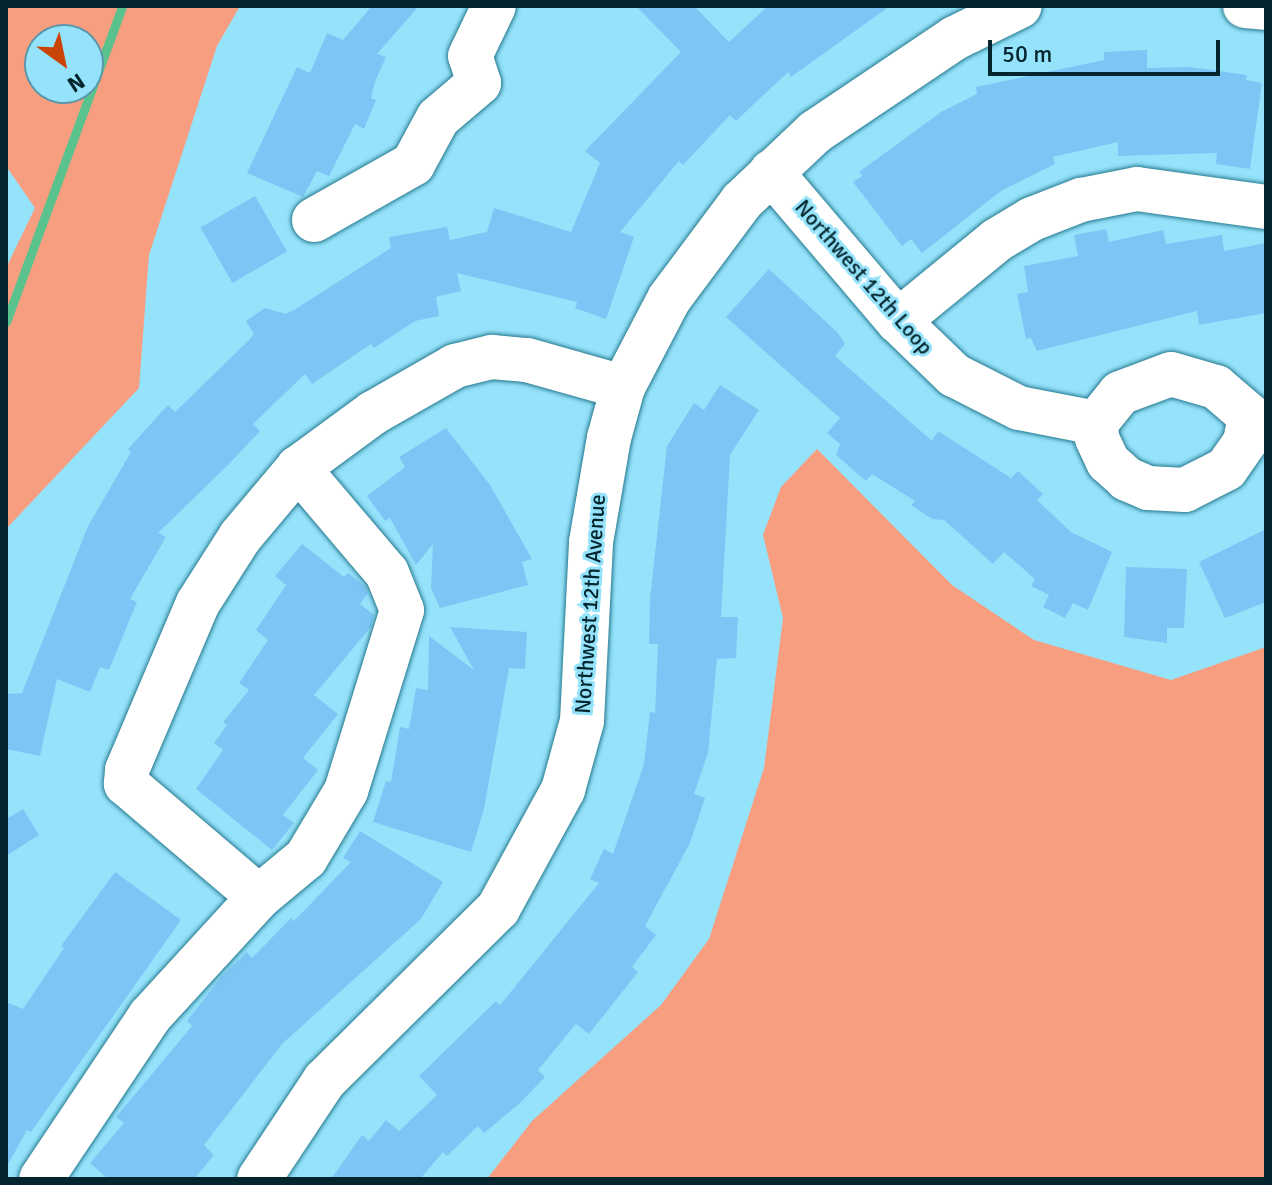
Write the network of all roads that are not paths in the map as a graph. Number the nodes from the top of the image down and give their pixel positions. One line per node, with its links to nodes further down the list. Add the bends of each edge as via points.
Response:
1 (494, 6): 7 (street, via 470,56 479,83 438,118 413,164)
2 (1020, 6): 5 (street, Northwest 12th Avenue, via 955,38 815,132)
3 (1245, 6): 4 (street)
4 (1266, 8)
5 (771, 172): 8 (street, Northwest 12th Loop); 9 (street, Northwest 12th Avenue, via 712,237 669,299)
6 (1266, 207): 8 (street, via 1137,189 1081,200 997,240)
7 (314, 220)
8 (898, 321): 11 (street, Northwest 12th Loop, via 954,375 987,396 1048,417)
9 (623, 387): 12 (street, via 527,360 480,360 418,385); 15 (street, Northwest 12th Avenue, via 598,489 582,721 563,790 498,909 324,1081)
10 (1258, 414): 11 (street, via 1216,387 1171,374 1120,393); 11 (street, via 1226,469 1185,490 1148,488 1127,479 1101,450)
11 (1096, 423)
12 (298, 468): 13 (street, via 387,573 402,610 346,791 306,858); 13 (street, via 240,537 198,603 127,770 132,794)
13 (259, 897): 14 (street, via 150,1016)
14 (41, 1179)
15 (259, 1179)

